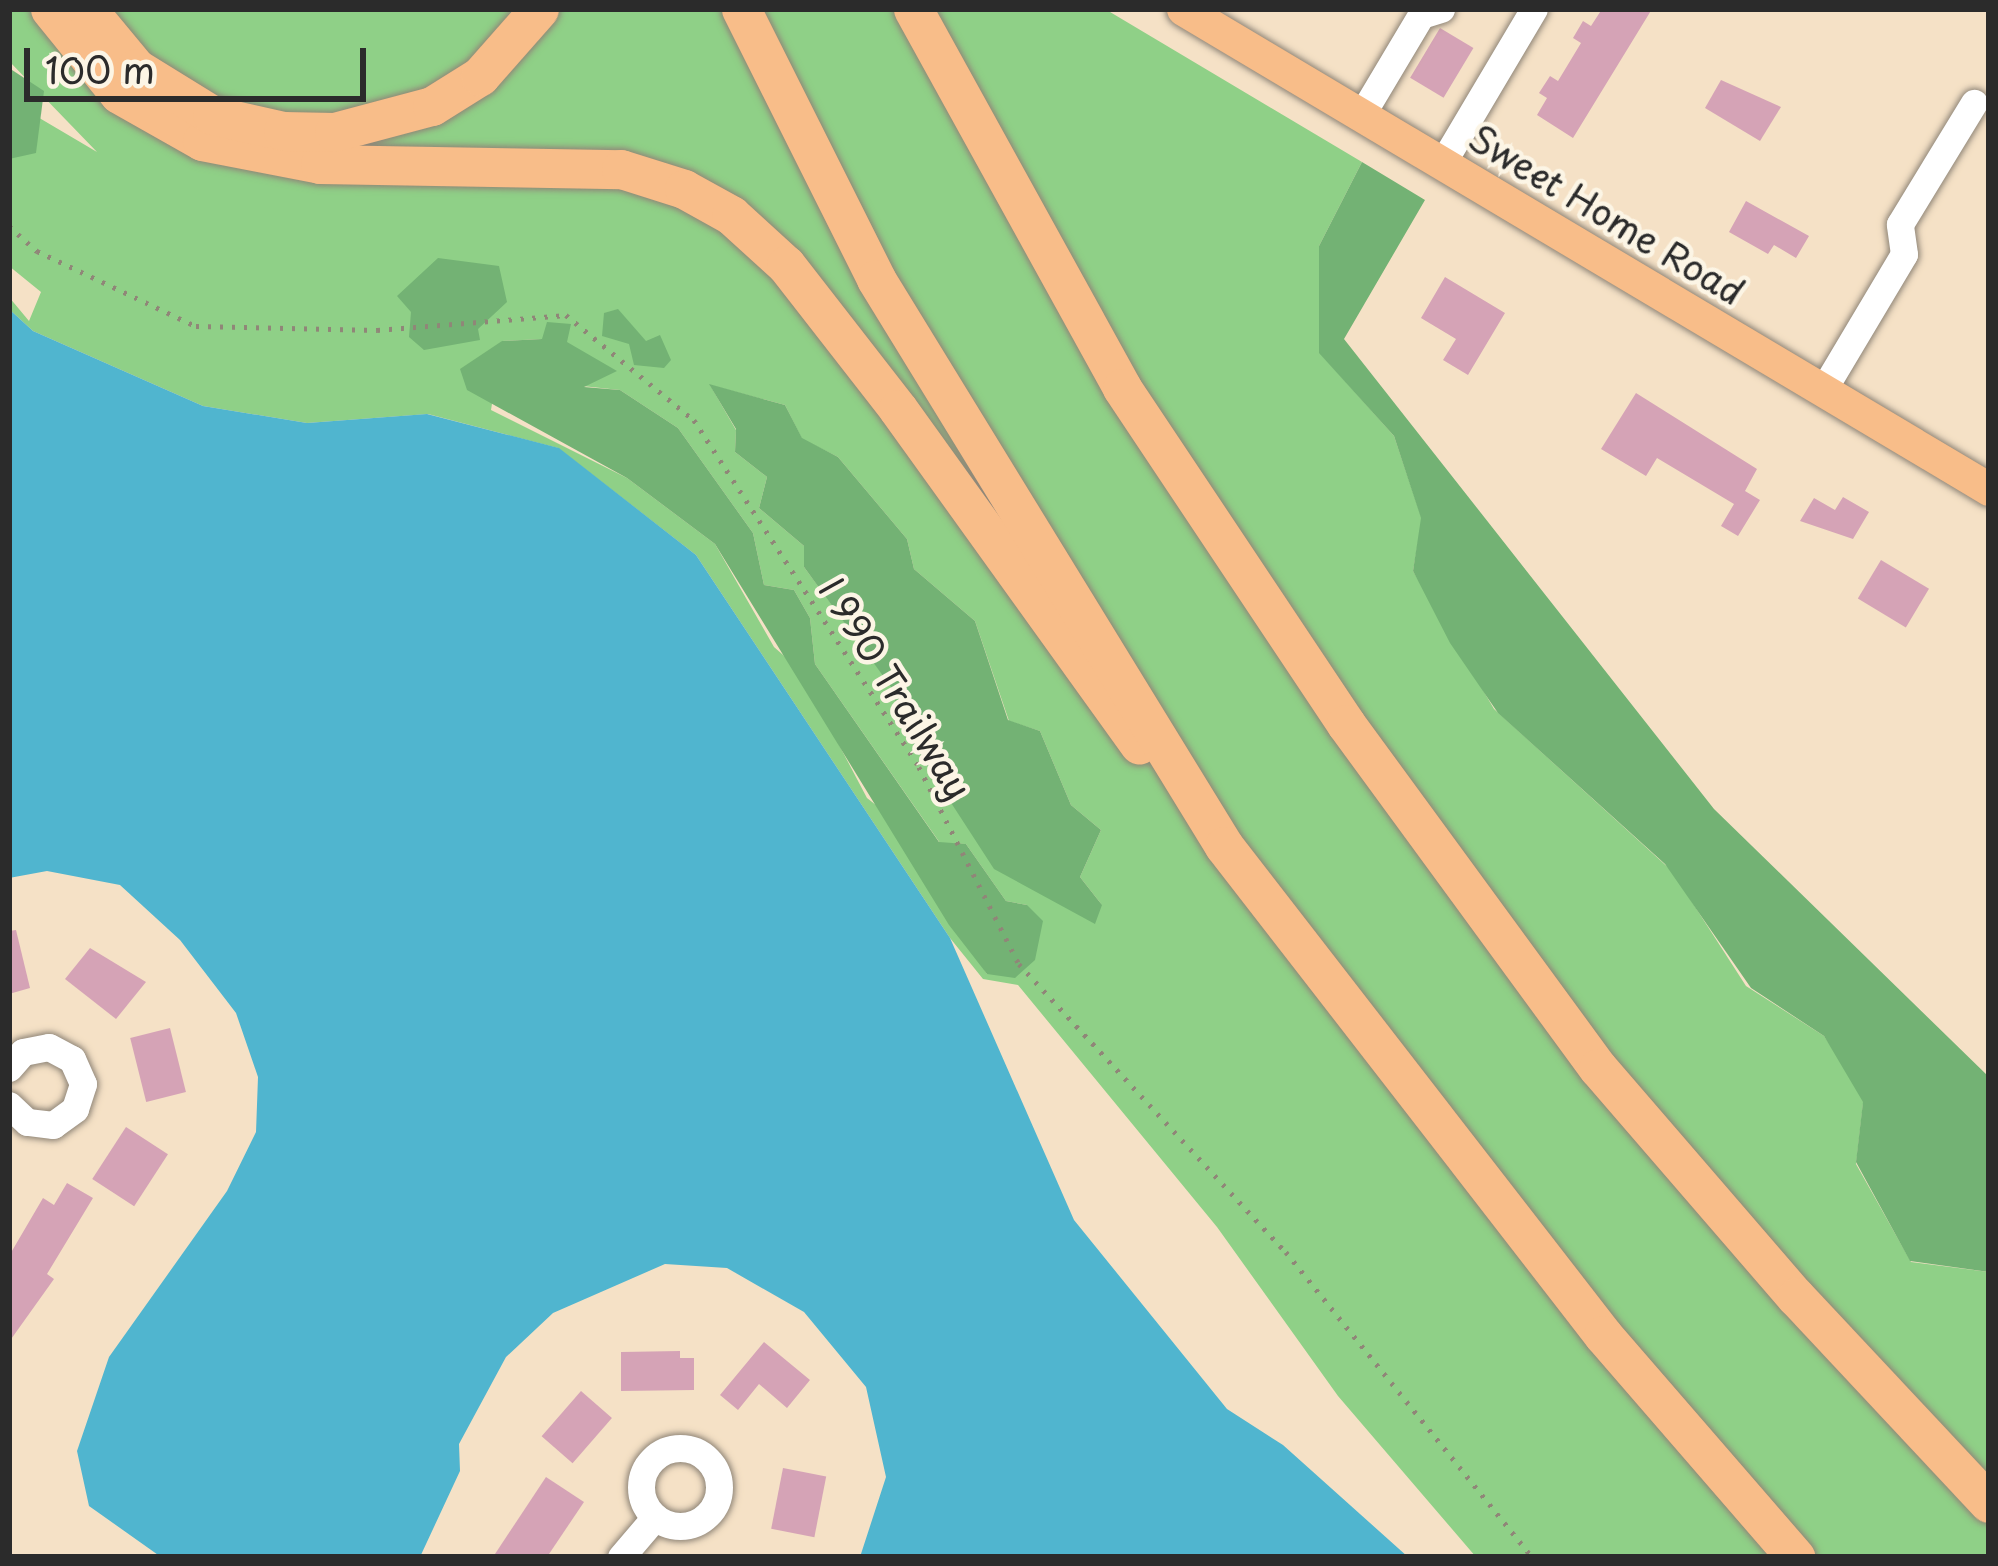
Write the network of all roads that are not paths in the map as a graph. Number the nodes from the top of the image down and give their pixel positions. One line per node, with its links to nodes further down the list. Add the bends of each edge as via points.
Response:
1 (50, 9): 14 (highway, via 119,94 202,141 320,164 621,169 731,215 800,283 1091,688)
2 (87, 9): 3 (highway, via 136,68 212,115 334,132 432,106 480,76)
3 (539, 9)
4 (741, 9): 14 (highway, via 876,278)
5 (914, 9): 17 (highway, via 1122,388 1360,744 1598,1068 1796,1298)
6 (1441, 9): 10 (street, via 1421,14)
7 (1534, 9): 11 (street)
8 (1188, 10): 10 (main road, Sweet Home Road)
9 (1974, 104): 12 (street, via 1900,224 1904,254)
10 (1362, 114): 11 (main road, Sweet Home Road)
11 (1443, 162): 12 (main road, Sweet Home Road)
12 (1823, 390): 13 (main road, Sweet Home Road)
13 (1989, 489)
14 (1225, 846): 20 (highway, via 1603,1335)
15 (9, 1067): 16 (street, via 22,1052 49,1047 72,1059 83,1084 66,1119)
16 (13, 1122)
17 (1989, 1503)
18 (655, 1517): 19 (street)
19 (621, 1557)
20 (1795, 1557)

